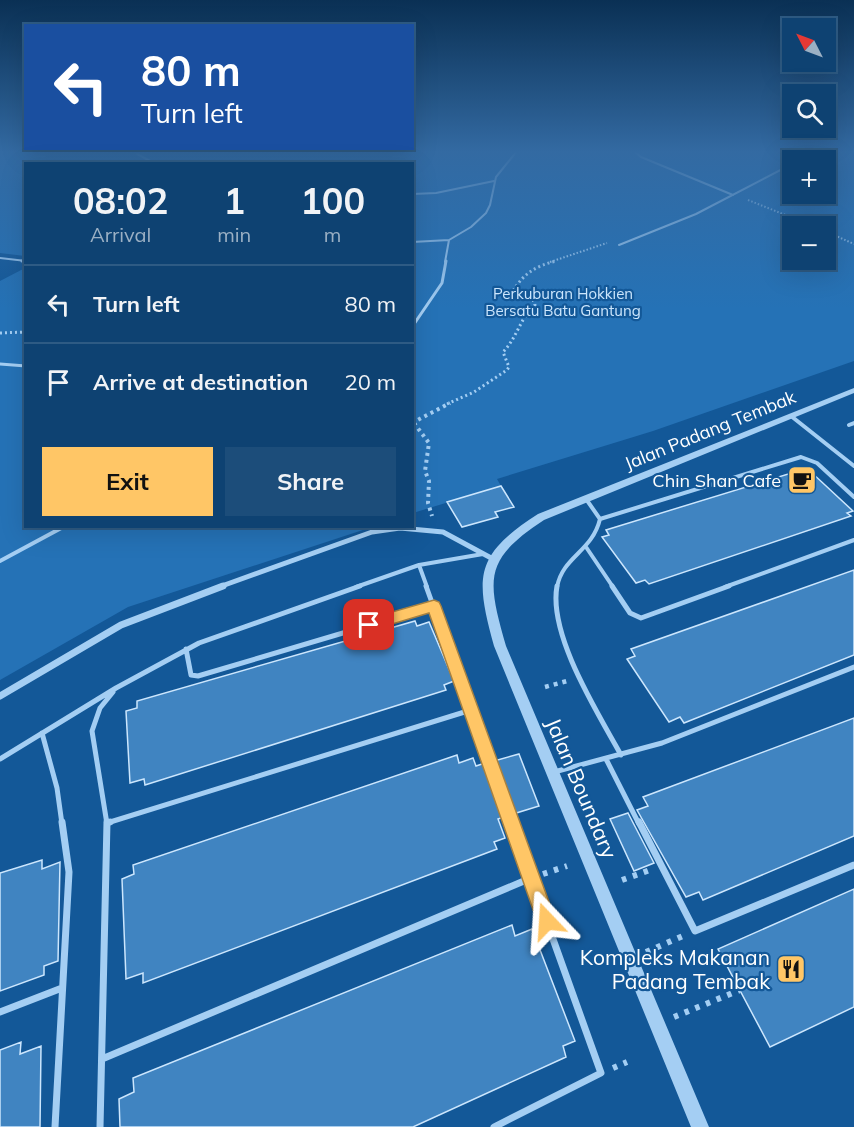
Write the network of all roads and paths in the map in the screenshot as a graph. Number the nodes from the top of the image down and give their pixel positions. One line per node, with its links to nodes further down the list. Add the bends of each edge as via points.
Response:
1 (490, 204): 6 (lane, via 466,230)
2 (716, 204): 9 (lane)
3 (759, 204): 4 (path)
4 (790, 216)
5 (836, 236): 8 (path)
6 (448, 240): 7 (lane); 12 (lane, via 442,283)
7 (414, 242)
8 (854, 243)
9 (620, 245): 19 (path, via 592,245 582,253 535,266 525,273 513,291 532,297 535,305 527,311 519,332 502,352 507,370)
10 (0, 258): 11 (lane)
11 (24, 261)
12 (414, 324)
13 (24, 332): 14 (path)
14 (0, 333)
15 (0, 364): 16 (lane)
16 (24, 366)
17 (854, 390): 18 (street, Jalan Padang Tembak)
18 (791, 416): 23 (lane); 25 (street, Jalan Padang Tembak)
19 (414, 422)
20 (854, 423): 22 (lane)
21 (414, 424): 28 (path, via 429,443 425,471)
22 (849, 425)
23 (854, 466)
24 (854, 497): 26 (lane, via 817,463 801,457)
25 (582, 499): 26 (lane); 31 (street, Jalan Boundary, via 528,524)
26 (600, 519): 30 (lane, via 598,534)
27 (61, 528): 32 (lane)
28 (436, 532): 31 (street, via 449,534); 40 (street, via 400,528 372,532 145,614)
29 (852, 543): 30 (lane, via 641,618 630,613)
30 (586, 547): 43 (lane, via 560,574 554,606 567,645)
31 (488, 556): 33 (lane); 46 (street, Jalan Boundary, via 488,605 500,646)
32 (0, 561)
33 (419, 565): 34 (lane); 35 (lane)
34 (434, 606): 35 (lane, via 198,676 191,675); 41 (lane)
35 (186, 650): 39 (lane)
36 (854, 667): 43 (lane, via 662,743)
37 (556, 684): 38 (path)
38 (545, 687)
39 (116, 688): 42 (lane); 47 (lane, via 100,708 92,731)
40 (0, 696)
41 (471, 710): 47 (lane); 51 (lane)
42 (42, 733): 44 (lane); 55 (lane, via 57,788 68,858)
43 (621, 755): 45 (lane)
44 (0, 759)
45 (606, 759): 46 (lane); 48 (lane, via 695,931)
46 (553, 773): 58 (street, Jalan Boundary)
47 (107, 823): 59 (lane)
48 (854, 865)
49 (567, 866): 51 (path)
50 (631, 877): 52 (path)
51 (531, 878): 59 (lane); 62 (lane, via 601,1073)
52 (622, 880)
53 (669, 943): 54 (path)
54 (658, 947)
55 (62, 988): 57 (lane); 60 (lane)
56 (740, 990): 58 (path)
57 (0, 1012)
58 (657, 1024): 63 (street, Jalan Boundary)
59 (102, 1059): 61 (lane)
60 (55, 1127)
61 (100, 1127)
62 (494, 1127)
63 (700, 1127)

